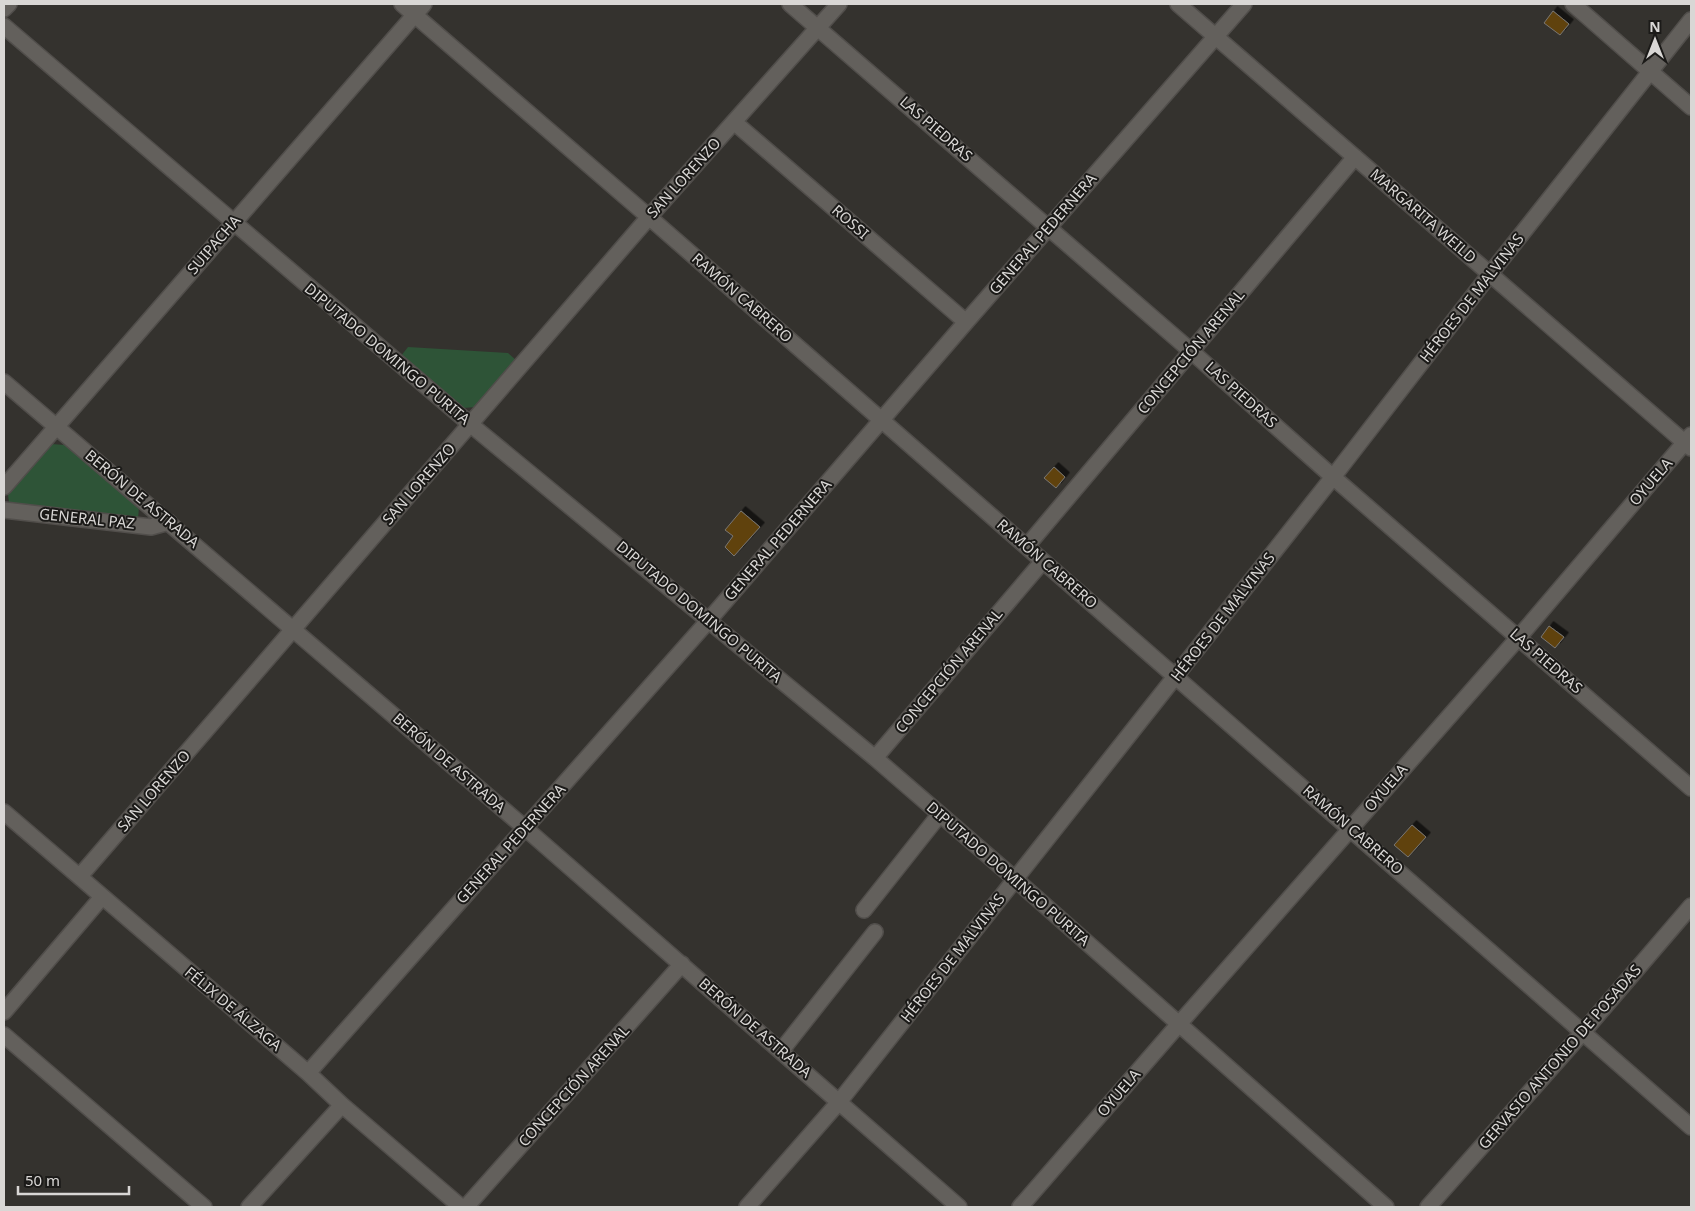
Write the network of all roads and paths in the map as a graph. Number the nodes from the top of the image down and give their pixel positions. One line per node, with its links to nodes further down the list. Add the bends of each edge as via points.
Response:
1 (9, 4): 8 (street)
2 (402, 4): 9 (street, RAMÓN CABRERO)
3 (790, 4): 12 (street, LAS PIEDRAS)
4 (839, 4): 12 (street, SAN LORENZO)
5 (1178, 4): 13 (street, MARGARITA WEILD)
6 (1244, 4): 13 (street, GENERAL PEDERNERA)
7 (1573, 4): 14 (street)
8 (4, 9)
9 (420, 9): 18 (street, RAMÓN CABRERO); 19 (street, SUIPACHA)
10 (1691, 20): 14 (street, HÉROES DE MALVINAS)
11 (4, 26): 19 (street, DIPUTADO DOMINGO PURITA)
12 (818, 28): 16 (street, SAN LORENZO); 20 (street, LAS PIEDRAS)
13 (1215, 36): 17 (street, MARGARITA WEILD); 20 (street, GENERAL PEDERNERA)
14 (1650, 71): 15 (street); 21 (street, HÉROES DE MALVINAS)
15 (1691, 107)
16 (734, 122): 18 (street, SAN LORENZO); 22 (street, ROSSI)
17 (1355, 158): 21 (street, MARGARITA WEILD); 23 (street, CONCEPCIÓN ARENAL)
18 (650, 217): 25 (street, RAMÓN CABRERO); 26 (street, SAN LORENZO)
19 (233, 223): 26 (street, DIPUTADO DOMINGO PURITA); 27 (street, SUIPACHA)
20 (1050, 228): 22 (street, GENERAL PEDERNERA); 23 (street, LAS PIEDRAS)
21 (1490, 274): 28 (street, MARGARITA WEILD); 29 (street, HÉROES DE MALVINAS)
22 (966, 322): 25 (street, GENERAL PEDERNERA)
23 (1192, 351): 29 (street, LAS PIEDRAS); 33 (street, CONCEPCIÓN ARENAL)
24 (4, 382): 27 (street, BERÓN DE ASTRADA)
25 (882, 421): 33 (street, RAMÓN CABRERO); 35 (street, GENERAL PEDERNERA)
26 (470, 424): 35 (street, DIPUTADO DOMINGO PURITA); 36 (street, SAN LORENZO)
27 (56, 427): 30 (street, SUIPACHA); 32 (street, BERÓN DE ASTRADA)
28 (1689, 442): 37 (street, OYUELA)
29 (1333, 477): 37 (street, LAS PIEDRAS); 38 (street, HÉROES DE MALVINAS)
30 (4, 487)
31 (4, 510): 32 (street, GENERAL PAZ, via 151,527)
32 (169, 522): 36 (street, BERÓN DE ASTRADA)
33 (1027, 546): 34 (street, RAMÓN CABRERO)
34 (1043, 561): 38 (street, RAMÓN CABRERO); 39 (street, CONCEPCIÓN ARENAL)
35 (709, 620): 39 (street, DIPUTADO DOMINGO PURITA); 43 (street, GENERAL PEDERNERA)
36 (294, 629): 43 (street, BERÓN DE ASTRADA); 45 (street, SAN LORENZO)
37 (1518, 637): 40 (street, LAS PIEDRAS); 44 (street, OYUELA)
38 (1176, 676): 44 (street, RAMÓN CABRERO); 46 (street, HÉROES DE MALVINAS)
39 (875, 758): 42 (street, DIPUTADO DOMINGO PURITA)
40 (1691, 788)
41 (4, 812): 45 (street, FÉLIX DE ÁLZAGA)
42 (940, 814): 46 (street, DIPUTADO DOMINGO PURITA); 49 (street)
43 (526, 828): 51 (street, BERÓN DE ASTRADA); 57 (street, GENERAL PEDERNERA)
44 (1351, 829): 53 (street, OYUELA); 54 (street, RAMÓN CABRERO)
45 (80, 876): 47 (street, FÉLIX DE ÁLZAGA)
46 (1015, 879): 53 (street, DIPUTADO DOMINGO PURITA); 58 (street, HÉROES DE MALVINAS)
47 (102, 897): 52 (street); 57 (street, FÉLIX DE ÁLZAGA)
48 (1691, 906): 54 (street, GERVASIO ANTONIO DE POSADAS)
49 (864, 910)
50 (875, 932): 56 (street)
51 (682, 964): 56 (street, BERÓN DE ASTRADA); 64 (street, CONCEPCIÓN ARENAL)
52 (4, 1012)
53 (1179, 1024): 67 (street, OYUELA); 68 (street, DIPUTADO DOMINGO PURITA)
54 (1583, 1032): 60 (street, RAMÓN CABRERO); 69 (street, GERVASIO ANTONIO DE POSADAS)
55 (4, 1035): 61 (street)
56 (781, 1051): 58 (street, BERÓN DE ASTRADA)
57 (308, 1073): 59 (street, FÉLIX DE ÁLZAGA)
58 (839, 1102): 65 (street, HÉROES DE MALVINAS); 66 (street, BERÓN DE ASTRADA)
59 (342, 1105): 62 (street); 63 (street, FÉLIX DE ÁLZAGA)
60 (1691, 1127)
61 (204, 1207)
62 (250, 1207)
63 (461, 1207)
64 (466, 1207)
65 (747, 1207)
66 (959, 1207)
67 (1020, 1207)
68 (1386, 1207)
69 (1428, 1207)

